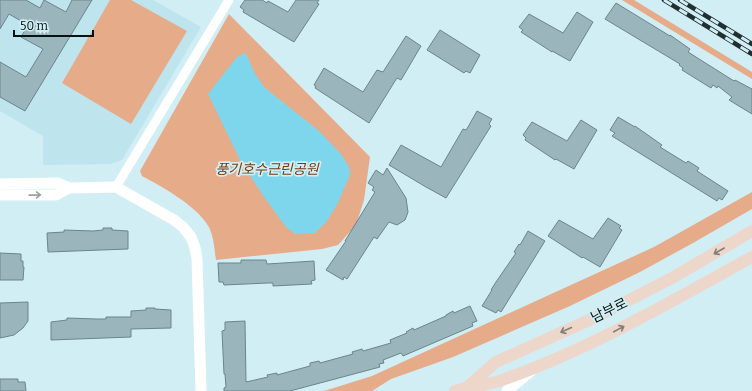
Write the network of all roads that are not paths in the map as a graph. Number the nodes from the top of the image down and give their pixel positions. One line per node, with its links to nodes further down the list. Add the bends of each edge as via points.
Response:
1 (229, 0): 3 (street)
2 (0, 184): 4 (street, via 58,183)
3 (116, 187): 4 (street); 10 (street, via 174,220 184,227 191,237 197,259)
4 (69, 188): 5 (street, one-way to 4, via 56,195)
5 (0, 196)
6 (752, 230): 9 (main road, 남부로, one-way to 9, via 665,282 596,317 496,362)
7 (752, 257): 8 (main road, 남부로, one-way to 7, via 613,333)
8 (537, 367): 9 (main road, 남부로, via 500,381); 11 (street)
9 (462, 390)
10 (201, 391)
11 (507, 391)

